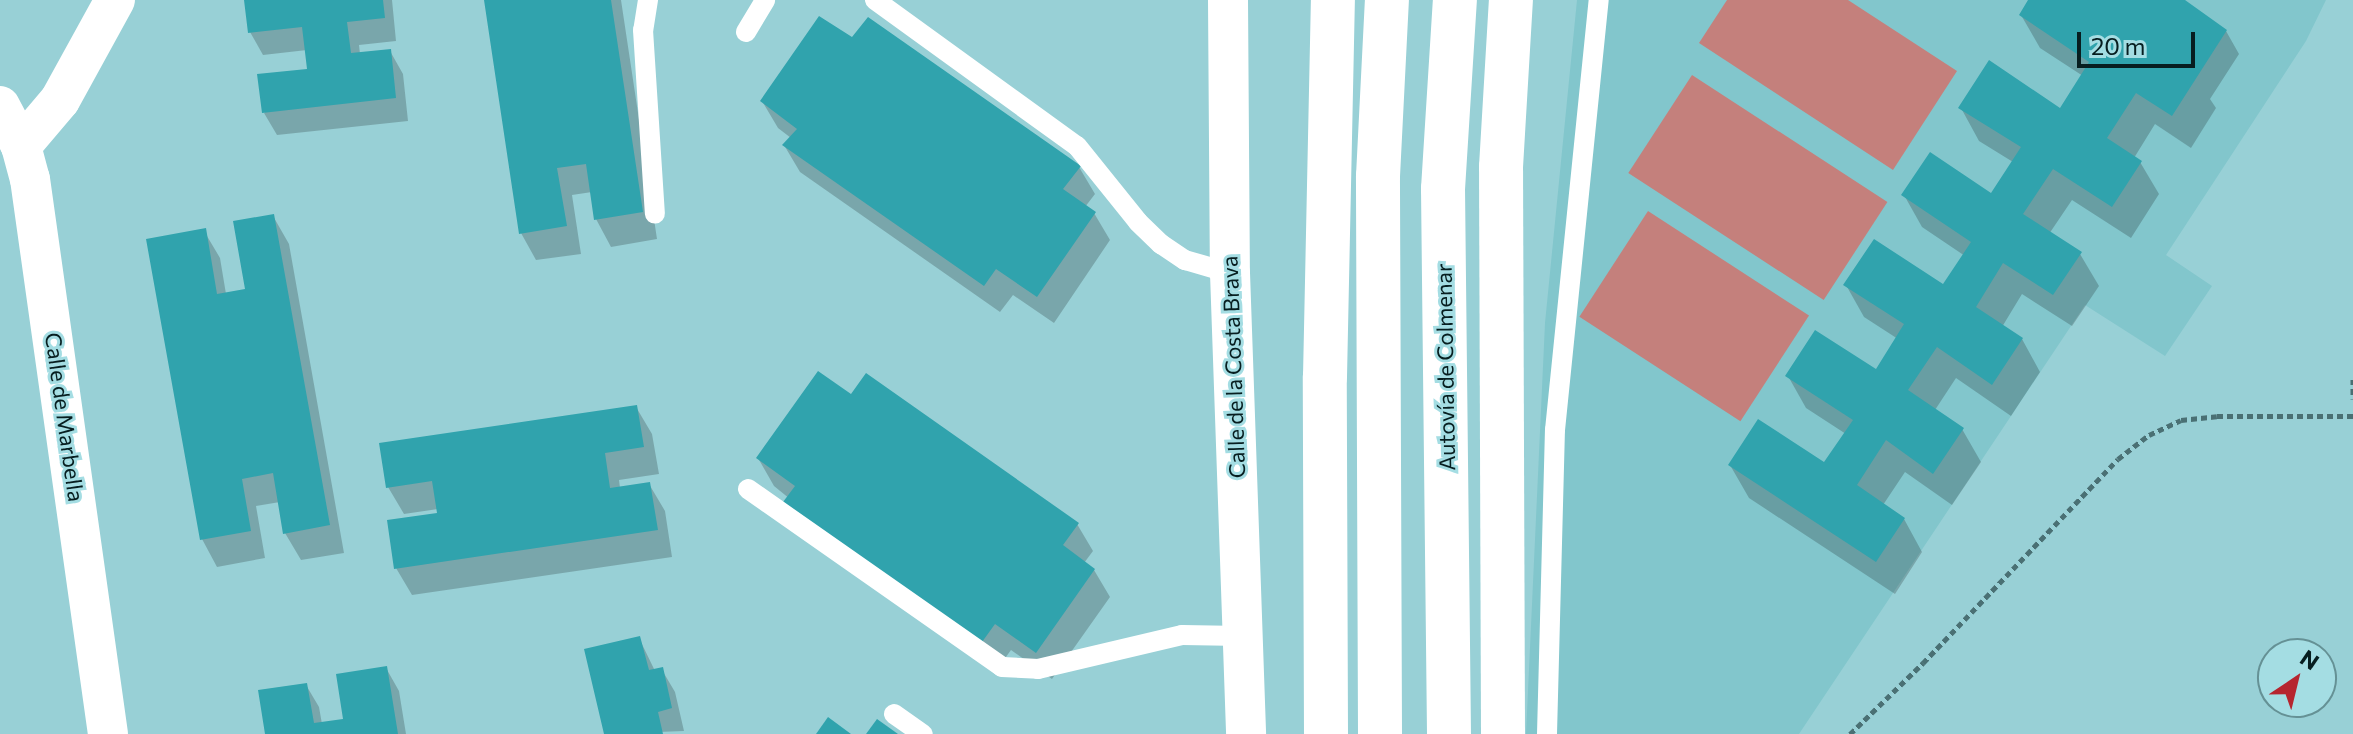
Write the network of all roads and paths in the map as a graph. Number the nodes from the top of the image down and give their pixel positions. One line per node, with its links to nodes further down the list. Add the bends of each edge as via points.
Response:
1 (115, 0): 13 (street, via 60,100)
2 (648, 0): 16 (lane, via 643,30)
3 (765, 0): 11 (lane)
4 (875, 0): 17 (lane, via 1077,146 1161,244 1185,260)
5 (1228, 0): 17 (street, Calle de la Costa Brava)
6 (1333, 0): 14 (highway)
7 (1387, 0): 29 (highway, via 1378,176)
8 (1455, 0): 30 (highway, Autovía de Colmenar, via 1443,189)
9 (1511, 0): 31 (highway, via 1501,167)
10 (1599, 0): 32 (lane, via 1555,430)
11 (746, 32)
12 (0, 106): 13 (street, Calle de Marbella)
13 (21, 146): 15 (street, Calle de Marbella)
14 (1329, 166): 27 (highway); 28 (highway, via 1342,379)
15 (18, 213): 24 (street, Calle de Marbella)
16 (655, 214)
17 (1230, 273): 22 (street, Calle de la Costa Brava)
18 (2353, 379): 19 (path)
19 (2353, 399)
20 (2353, 416): 33 (path, via 2217,416 2181,420 2149,435 2118,459)
21 (748, 489): 22 (lane, via 1002,667 1038,669 1182,635)
22 (1242, 636): 26 (street, Calle de la Costa Brava)
23 (894, 714): 25 (lane)
24 (108, 734)
25 (923, 734)
26 (1246, 734)
27 (1326, 734)
28 (1344, 734)
29 (1380, 734)
30 (1449, 734)
31 (1503, 734)
32 (1547, 734)
33 (1850, 734)

